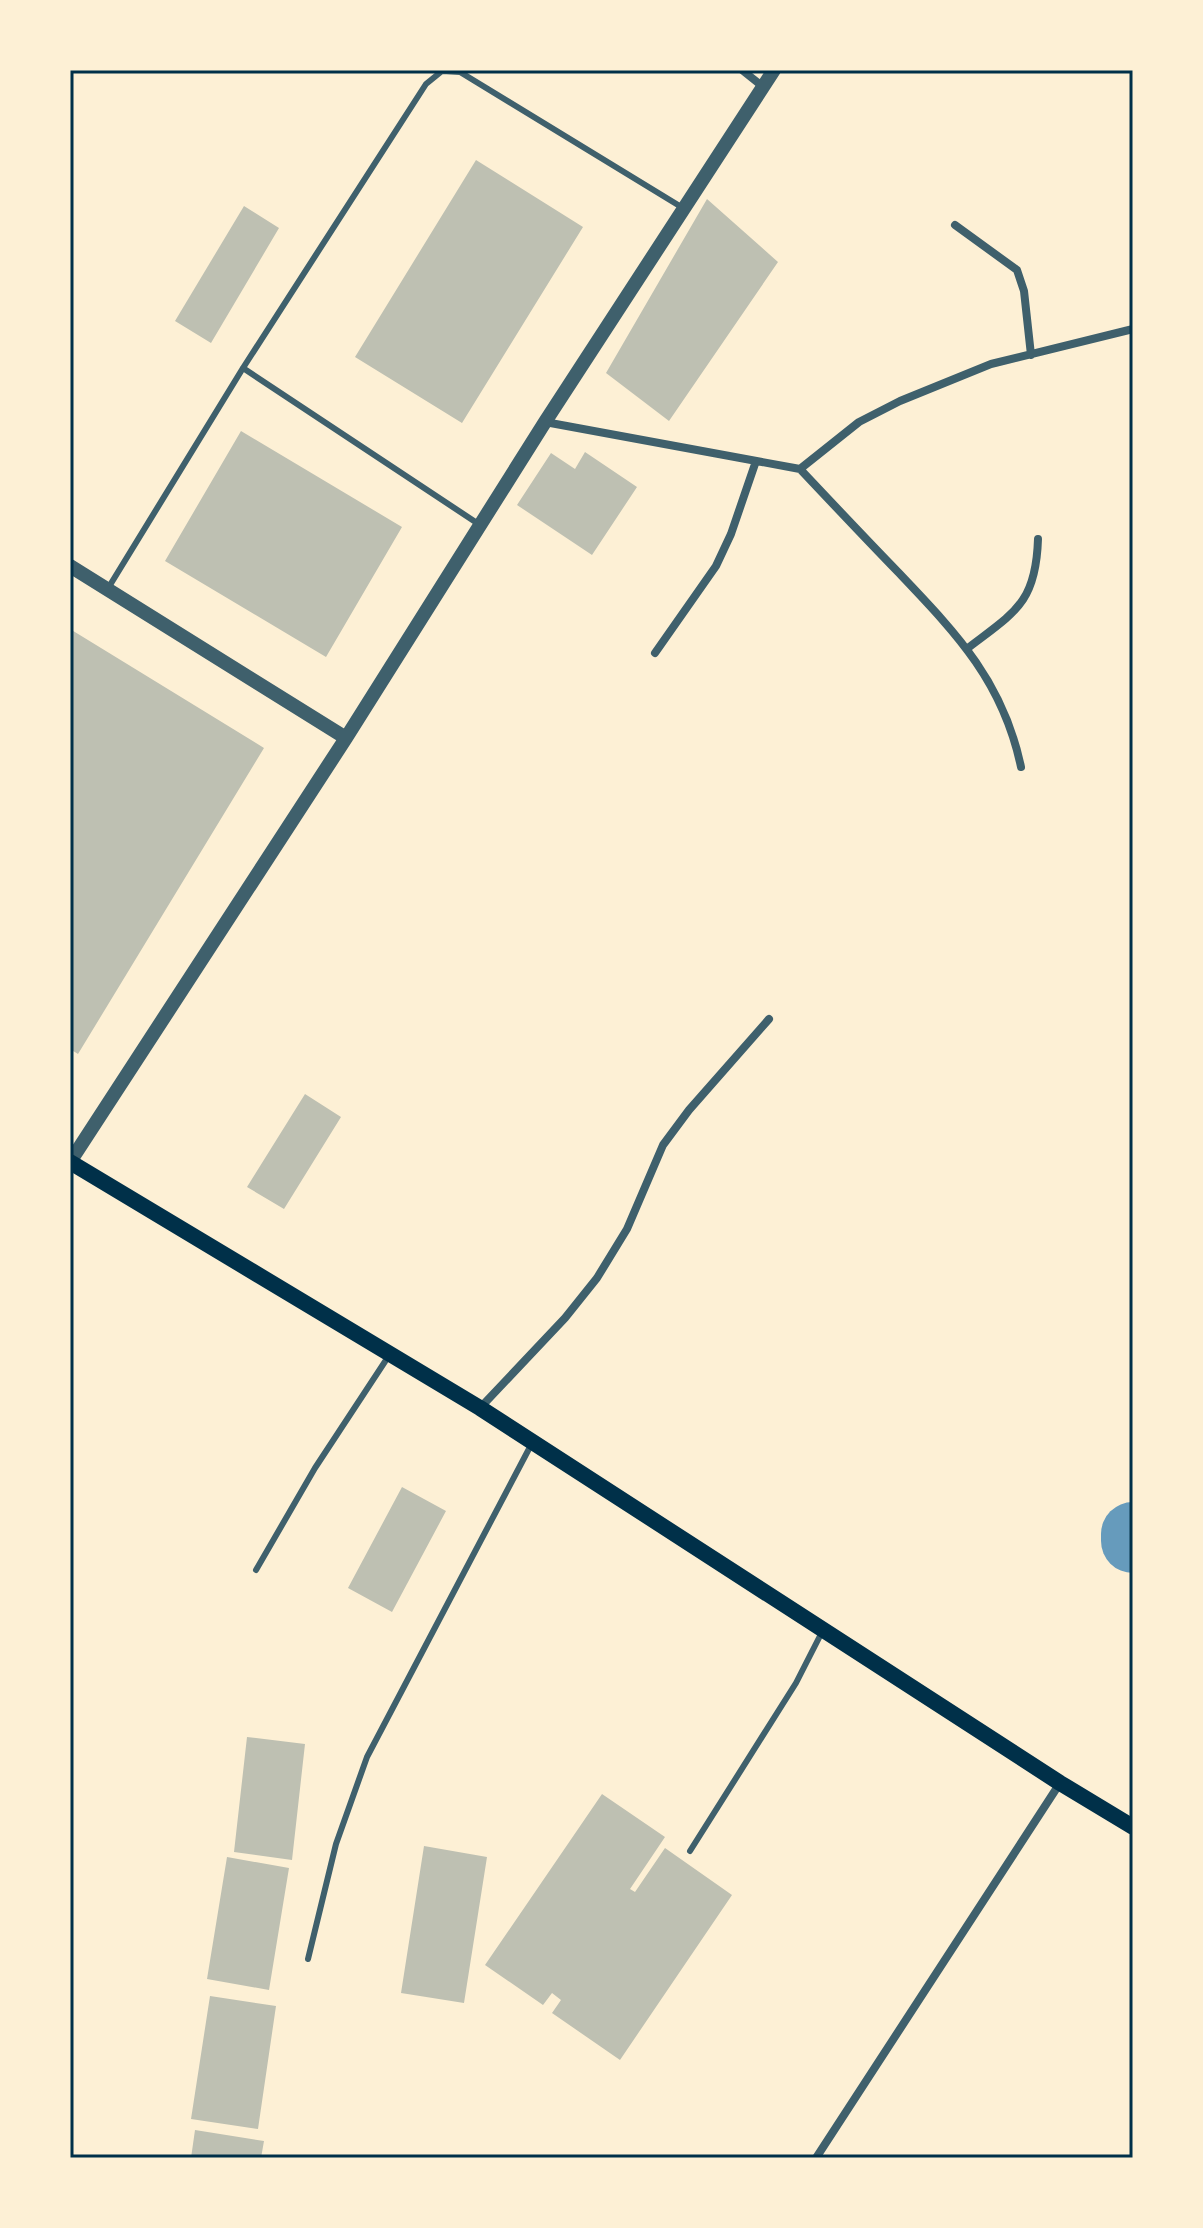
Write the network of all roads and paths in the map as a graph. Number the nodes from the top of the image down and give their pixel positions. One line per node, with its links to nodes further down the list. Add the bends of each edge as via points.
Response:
1 (742, 70): 3 (street)
2 (774, 70): 3 (street)
3 (762, 86): 4 (street)
4 (683, 208): 8 (lane, via 460,72 442,71 426,84); 9 (street)
5 (955, 225): 7 (street, via 1017,270)
6 (1133, 329): 7 (street)
7 (1031, 355): 11 (street, via 991,364 900,401 859,422)
8 (243, 368): 12 (lane); 15 (lane)
9 (545, 422): 10 (street); 12 (street)
10 (756, 461): 11 (street); 17 (street, via 716,566)
11 (800, 469): 16 (street)
12 (481, 526): 18 (street)
13 (1038, 539): 16 (street, via 1037,569 1027,595)
14 (70, 566): 15 (street)
15 (107, 590): 18 (street)
16 (968, 648): 19 (street, via 998,697)
17 (655, 653)
18 (346, 738): 21 (street)
19 (1021, 767)
20 (769, 1019): 23 (street, via 663,1145 627,1229 597,1278)
21 (70, 1162): 22 (main road)
22 (390, 1354): 23 (main road); 25 (lane)
23 (480, 1408): 24 (main road)
24 (532, 1442): 26 (main road); 30 (lane, via 367,1757 336,1844)
25 (256, 1570)
26 (823, 1630): 27 (main road); 29 (lane, via 796,1683)
27 (1060, 1783): 28 (main road); 31 (street)
28 (1133, 1827)
29 (690, 1851)
30 (308, 1959)
31 (816, 2158)

